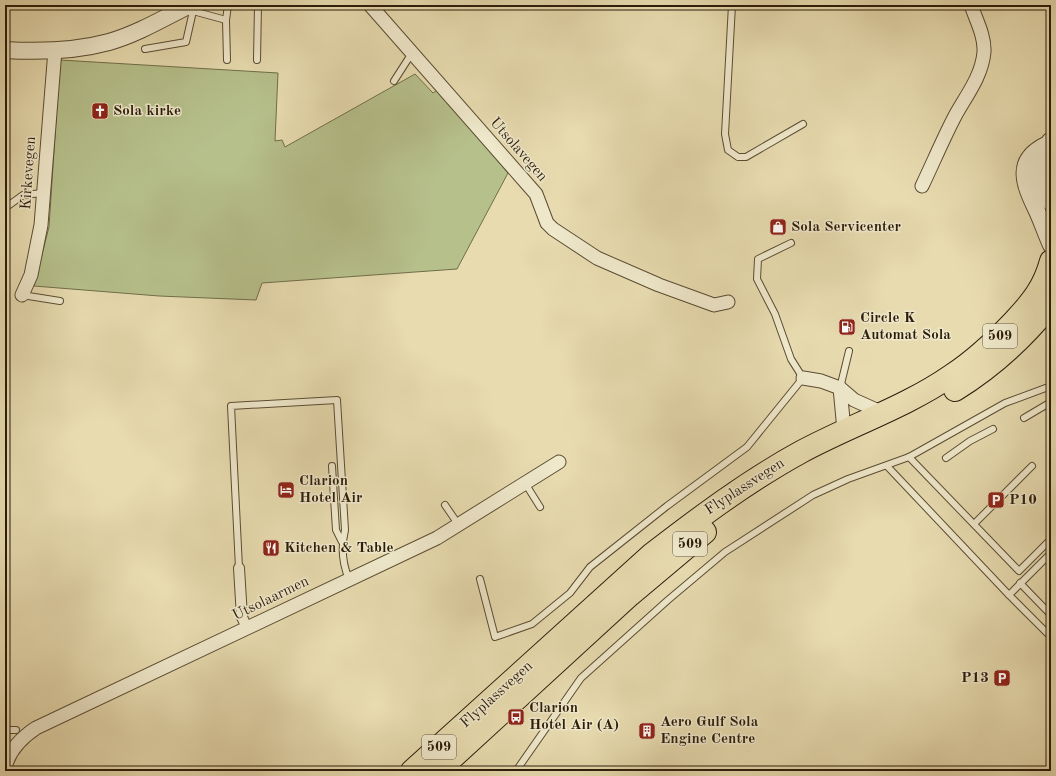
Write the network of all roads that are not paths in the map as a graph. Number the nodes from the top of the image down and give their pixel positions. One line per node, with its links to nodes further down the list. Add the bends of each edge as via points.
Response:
1 (228, 5): 7 (lane)
2 (258, 5): 13 (lane)
3 (370, 5): 11 (street, Utsolavegen)
4 (732, 5): 15 (lane, via 725,134 728,150 738,157 746,157)
5 (971, 5): 17 (street, via 982,34 982,64)
6 (191, 7): 7 (lane); 8 (lane, via 186,42); 10 (street, via 109,42)
7 (226, 20): 12 (lane)
8 (145, 49)
9 (5, 50): 10 (street)
10 (55, 50): 18 (street, Kirkevegen)
11 (412, 53): 14 (lane); 26 (street, Utsolavegen, via 536,194 547,223 553,229 596,258 659,285 714,305)
12 (227, 60)
13 (257, 60)
14 (394, 81)
15 (803, 124)
16 (1049, 142): 19 (street, via 1038,173 1040,190); 22 (street, via 1037,149 1028,160 1024,172 1028,195)
17 (922, 186)
18 (43, 193): 20 (lane, via 22,195); 24 (street, Kirkevegen, via 40,232)
19 (1051, 203)
20 (5, 208)
21 (791, 243): 29 (lane, via 758,259 757,279 775,314 792,360)
22 (1051, 246)
23 (1051, 261): 33 (highway, Flyplassvegen / 509, via 1046,280 1038,293 996,340 952,376)
24 (22, 295): 25 (lane)
25 (60, 301)
26 (728, 302)
27 (1051, 304): 63 (highway, Flyplassvegen / 509, via 1010,349 982,373 932,404 807,465 699,536 630,595)
28 (849, 351): 31 (lane)
29 (803, 378): 31 (street, via 821,380); 53 (lane, via 747,447 590,567 570,593 532,624 495,637)
30 (1051, 386): 37 (lane, via 1005,403)
31 (840, 388): 33 (street, via 854,400); 36 (street)
32 (1051, 402): 34 (lane)
33 (883, 413): 36 (highway, Flyplassvegen / 509)
34 (1024, 418)
35 (994, 429): 38 (lane, via 970,441)
36 (844, 430): 62 (highway, Flyplassvegen / 509, via 801,452 724,499 652,554)
37 (909, 457): 41 (lane); 47 (lane)
38 (946, 458)
39 (559, 462): 43 (street, Utsolaarmen)
40 (332, 466): 49 (lane, via 336,530)
41 (887, 466): 55 (lane); 64 (lane, via 848,479 814,495 725,552 581,678)
42 (1032, 466): 47 (lane)
43 (525, 483): 45 (lane); 46 (street, Utsolaarmen)
44 (445, 505): 46 (lane)
45 (540, 507)
46 (458, 524): 52 (street, Utsolaarmen, via 437,538)
47 (974, 524): 48 (lane, via 1019,571)
48 (1051, 539)
49 (342, 542): 51 (lane, via 345,530 337,400 231,406); 52 (lane, via 344,568)
50 (1051, 553): 54 (lane)
51 (239, 568): 57 (street, via 242,617)
52 (349, 579): 57 (street, Utsolaarmen)
53 (480, 579)
54 (1020, 583): 55 (lane); 56 (lane)
55 (1009, 595): 58 (lane)
56 (1051, 615)
57 (247, 628): 61 (street, Utsolaarmen, via 36,728 18,742 10,753)
58 (1051, 637)
59 (5, 730): 60 (lane)
60 (16, 730)
61 (5, 768)
62 (412, 771)
63 (438, 771)
64 (516, 771)

